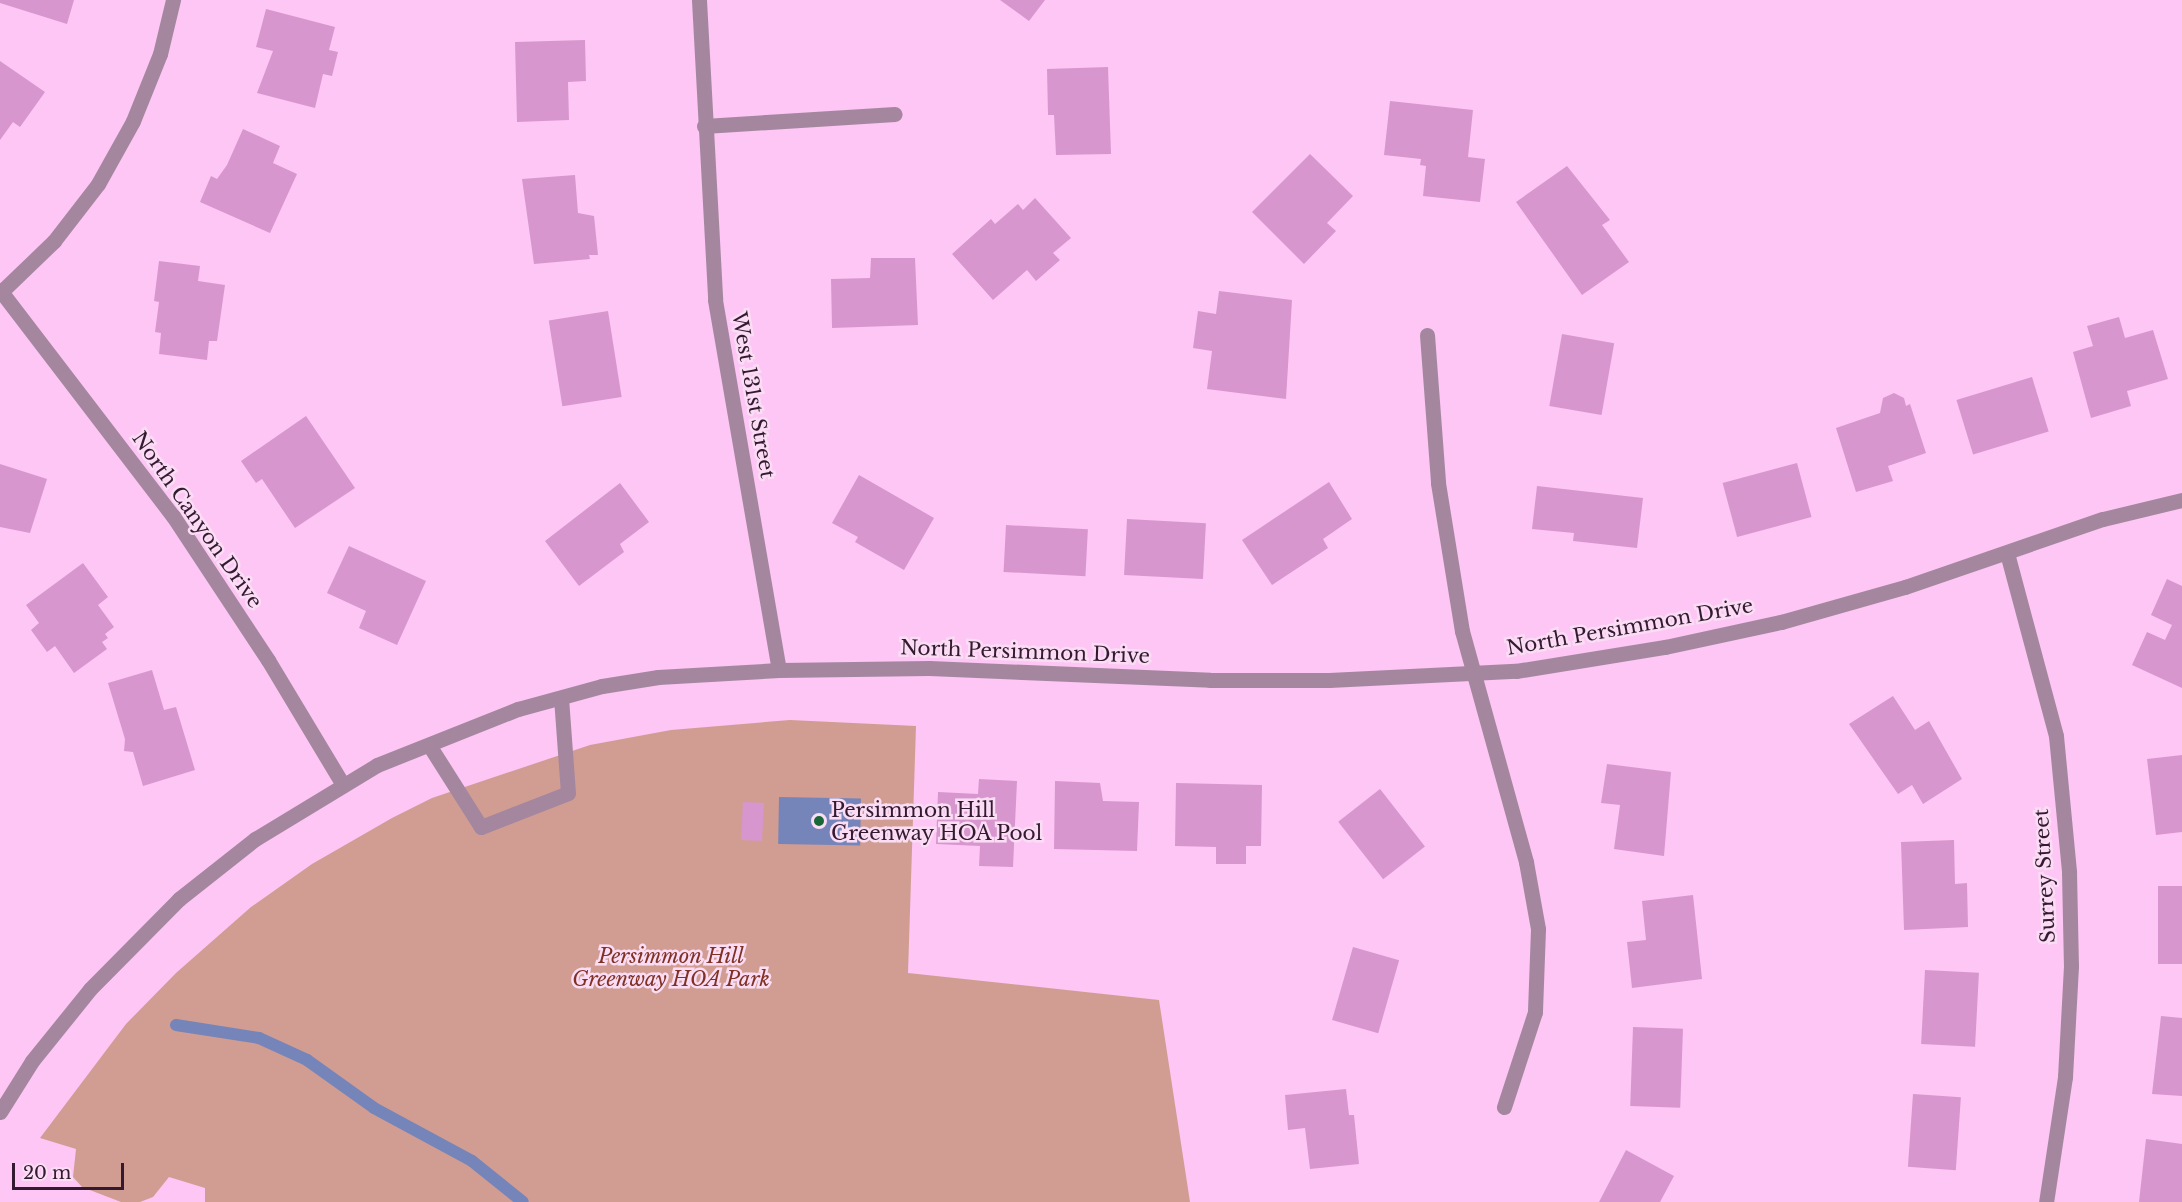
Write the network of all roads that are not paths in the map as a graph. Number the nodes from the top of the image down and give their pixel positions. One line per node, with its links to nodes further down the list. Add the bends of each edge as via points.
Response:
1 (173, 0): 5 (street, via 160,54 133,121 98,184 54,241)
2 (699, 0): 4 (street, West 131st Street)
3 (895, 114): 4 (street)
4 (704, 126): 9 (street, West 131st Street, via 715,300)
5 (0, 292): 13 (street, North Canyon Drive, via 173,516 268,660)
6 (1427, 335): 10 (street, via 1438,483 1462,631)
7 (2182, 500): 8 (street, North Persimmon Drive, via 2103,519)
8 (2007, 553): 10 (street, North Persimmon Drive, via 1781,622 1665,647 1516,671); 16 (street, Surrey Street, via 2056,736 2069,872 2071,966 2066,1077)
9 (779, 670): 10 (street, North Persimmon Drive, via 929,668 1210,680 1329,680); 11 (street, North Persimmon Drive, via 658,676)
10 (1476, 672): 14 (street, via 1526,862 1538,929 1535,1012)
11 (561, 698): 12 (street, North Persimmon Drive, via 518,710); 12 (street, via 568,793 481,826)
12 (429, 745): 13 (street, North Persimmon Drive, via 377,765)
13 (343, 785): 15 (street, North Persimmon Drive, via 255,839 179,899 90,989 32,1061)
14 (1504, 1107)
15 (0, 1112)
16 (2046, 1202)

